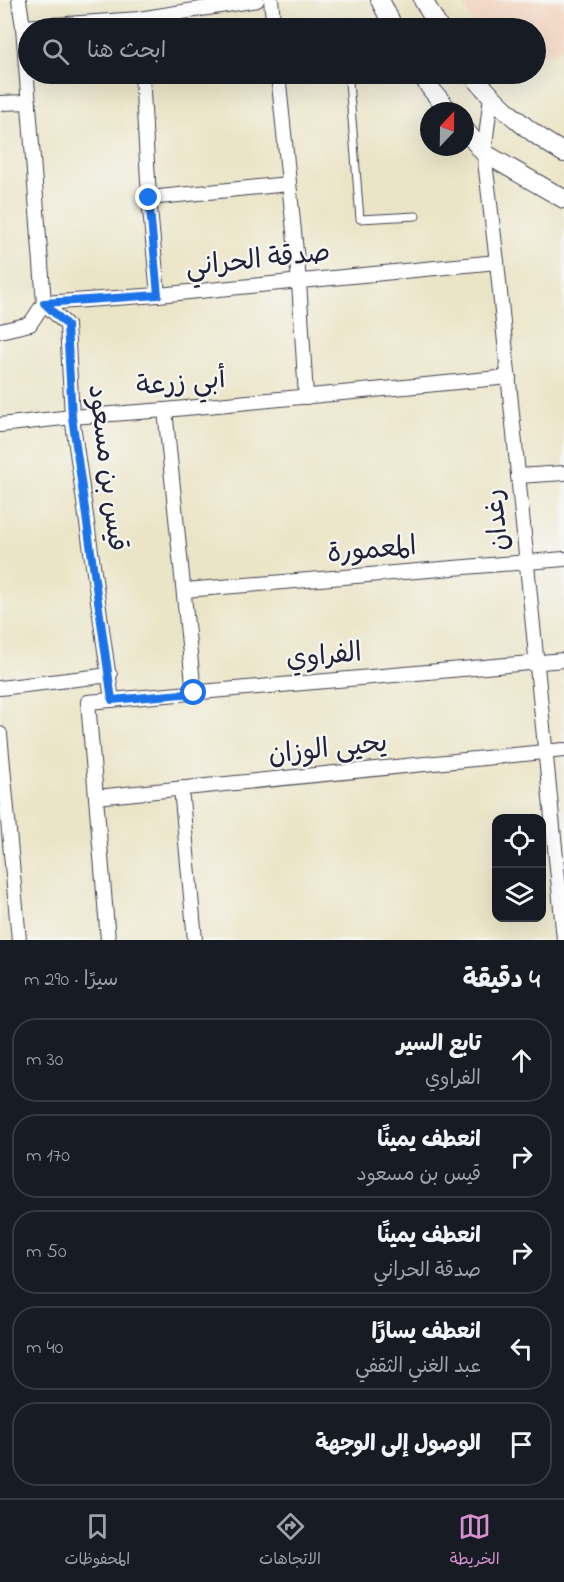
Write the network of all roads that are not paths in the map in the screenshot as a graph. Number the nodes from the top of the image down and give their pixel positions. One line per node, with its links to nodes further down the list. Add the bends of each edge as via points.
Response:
1 (19, 0): 6 (street)
2 (257, 0): 7 (street)
3 (271, 0): 8 (street)
4 (380, 0): 9 (street)
5 (423, 0): 10 (street)
6 (22, 18)
7 (169, 18)
8 (273, 18)
9 (387, 18)
10 (433, 18)
11 (28, 84): 18 (street)
12 (143, 84): 25 (street)
13 (279, 84): 24 (street)
14 (349, 84): 27 (lane, via 360,219)
15 (428, 84): 19 (street)
16 (480, 84): 17 (street)
17 (490, 96): 22 (street, رغدان); 23 (street, via 538,138)
18 (29, 102): 20 (street); 31 (street)
19 (442, 102)
20 (0, 103)
21 (474, 141): 22 (street)
22 (484, 153): 26 (street); 28 (street, رغدان)
23 (564, 153)
24 (288, 184): 25 (street); 29 (street)
25 (149, 198): 30 (street)
26 (564, 199)
27 (416, 216)
28 (497, 262): 29 (street, صدقة الحراني); 33 (street, رغدان)
29 (299, 281): 30 (street, صدقة الحراني); 34 (street)
30 (158, 295): 31 (street, صدقة الحراني)
31 (44, 303): 32 (street, via 30,324); 36 (street, قيس بن مسعود, via 67,325)
32 (0, 331)
33 (508, 377): 34 (street, أبي زرعة); 39 (street, رغدان)
34 (306, 397): 35 (street, أبي زرعة)
35 (165, 410): 36 (street, أبي زرعة); 42 (street)
36 (72, 417): 37 (street, أبي زرعة); 45 (street, قيس بن مسعود)
37 (0, 425)
38 (564, 473): 39 (street)
39 (518, 476): 41 (street, رغدان)
40 (564, 559): 41 (street, المعمورة)
41 (527, 562): 42 (street, المعمورة); 44 (street, رغدان)
42 (184, 590): 47 (street)
43 (564, 660): 44 (street, الفراوي)
44 (537, 663): 47 (street, الفراوي); 51 (street, رغدان)
45 (110, 675): 46 (street); 48 (street, قيس بن مسعود)
46 (0, 688)
47 (194, 693): 48 (street, الفراوي)
48 (112, 700): 53 (street, الفراوي, via 88,702)
49 (0, 734): 56 (street)
50 (564, 750): 51 (street, يحيى الوزان)
51 (546, 752): 52 (street, يحيى الوزان); 54 (street, رغدان)
52 (181, 788): 53 (street, يحيى الوزان); 58 (street)
53 (96, 797): 57 (street)
54 (562, 909): 55 (street, رغدان)
55 (564, 939)
56 (18, 940)
57 (108, 940)
58 (195, 940)

